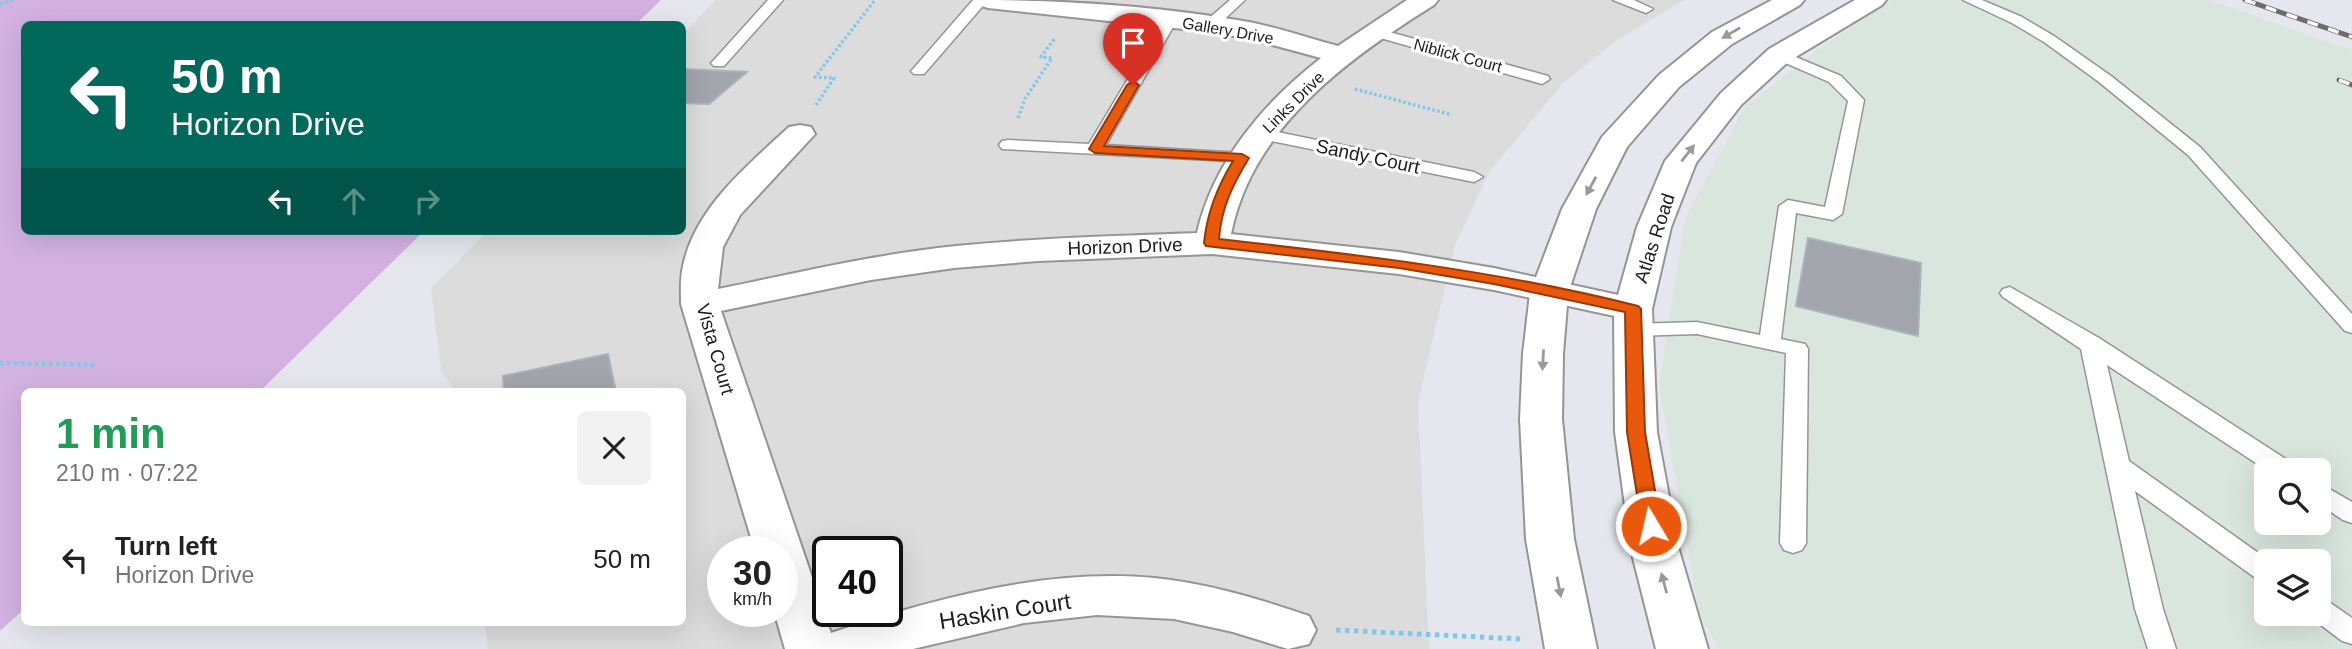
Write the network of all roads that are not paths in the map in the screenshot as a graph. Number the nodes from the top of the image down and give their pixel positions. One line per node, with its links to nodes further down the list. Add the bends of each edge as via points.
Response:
1 (776, 0): 16 (lane)
2 (981, 0): 17 (lane)
3 (1238, 0): 12 (lane)
4 (1425, 0): 13 (street, Links Drive)
5 (1620, 0): 10 (lane)
6 (1791, 0): 26 (street, one-way to 26, via 1723,38 1669,81 1613,144 1579,209)
7 (1873, 0): 15 (street, Atlas Road)
8 (1970, 0): 30 (lane, via 2049,38 2194,151)
9 (1006, 1): 11 (street, Gallery Drive)
10 (1646, 9)
11 (1170, 20): 12 (street, Gallery Drive); 22 (lane)
12 (1211, 24): 14 (street, Gallery Drive)
13 (1375, 32): 14 (street, Links Drive); 18 (lane, Niblick Court)
14 (1341, 55): 20 (street, Links Drive)
15 (1779, 55): 29 (street, Atlas Road, one-way to 15, via 1654,227 1681,161 1731,99); 31 (lane, via 1835,79 1856,100 1833,214 1788,205)
16 (719, 63)
17 (919, 71)
18 (1542, 79)
19 (800, 134): 28 (street, Vista Court, via 751,180 713,229 701,265)
20 (1262, 134): 23 (street, Links Drive); 24 (lane, Sandy Court)
21 (1008, 145): 22 (lane)
22 (1095, 149): 23 (lane)
23 (1242, 158): 25 (street, Links Drive, via 1214,218)
24 (1474, 177)
25 (1212, 243): 26 (street, Horizon Drive, via 1399,263); 28 (street, Horizon Drive, via 954,257)
26 (1549, 293): 29 (street, Horizon Drive); 44 (street, one-way to 44, via 1541,419 1550,539)
27 (2010, 293): 32 (lane)
28 (700, 304): 37 (street, Vista Court)
29 (1633, 319): 31 (lane); 47 (street, Atlas Road, one-way to 29, via 1655,550 1636,432)
30 (2352, 327)
31 (1770, 342): 38 (lane, via 1797,349)
32 (2091, 344): 33 (lane); 34 (lane)
33 (2266, 458)
34 (2117, 465): 39 (lane); 48 (lane)
35 (2331, 500): 36 (lane)
36 (2352, 514)
37 (774, 536)
38 (1793, 543)
39 (2254, 563)
40 (798, 610): 45 (street)
41 (2331, 618): 43 (lane)
42 (1291, 630): 46 (street, Haskin Court, via 1216,607 1134,596 1033,602 930,623)
43 (2352, 633)
44 (1570, 646)
45 (811, 649)
46 (845, 649)
47 (1682, 649)
48 (2162, 649)

